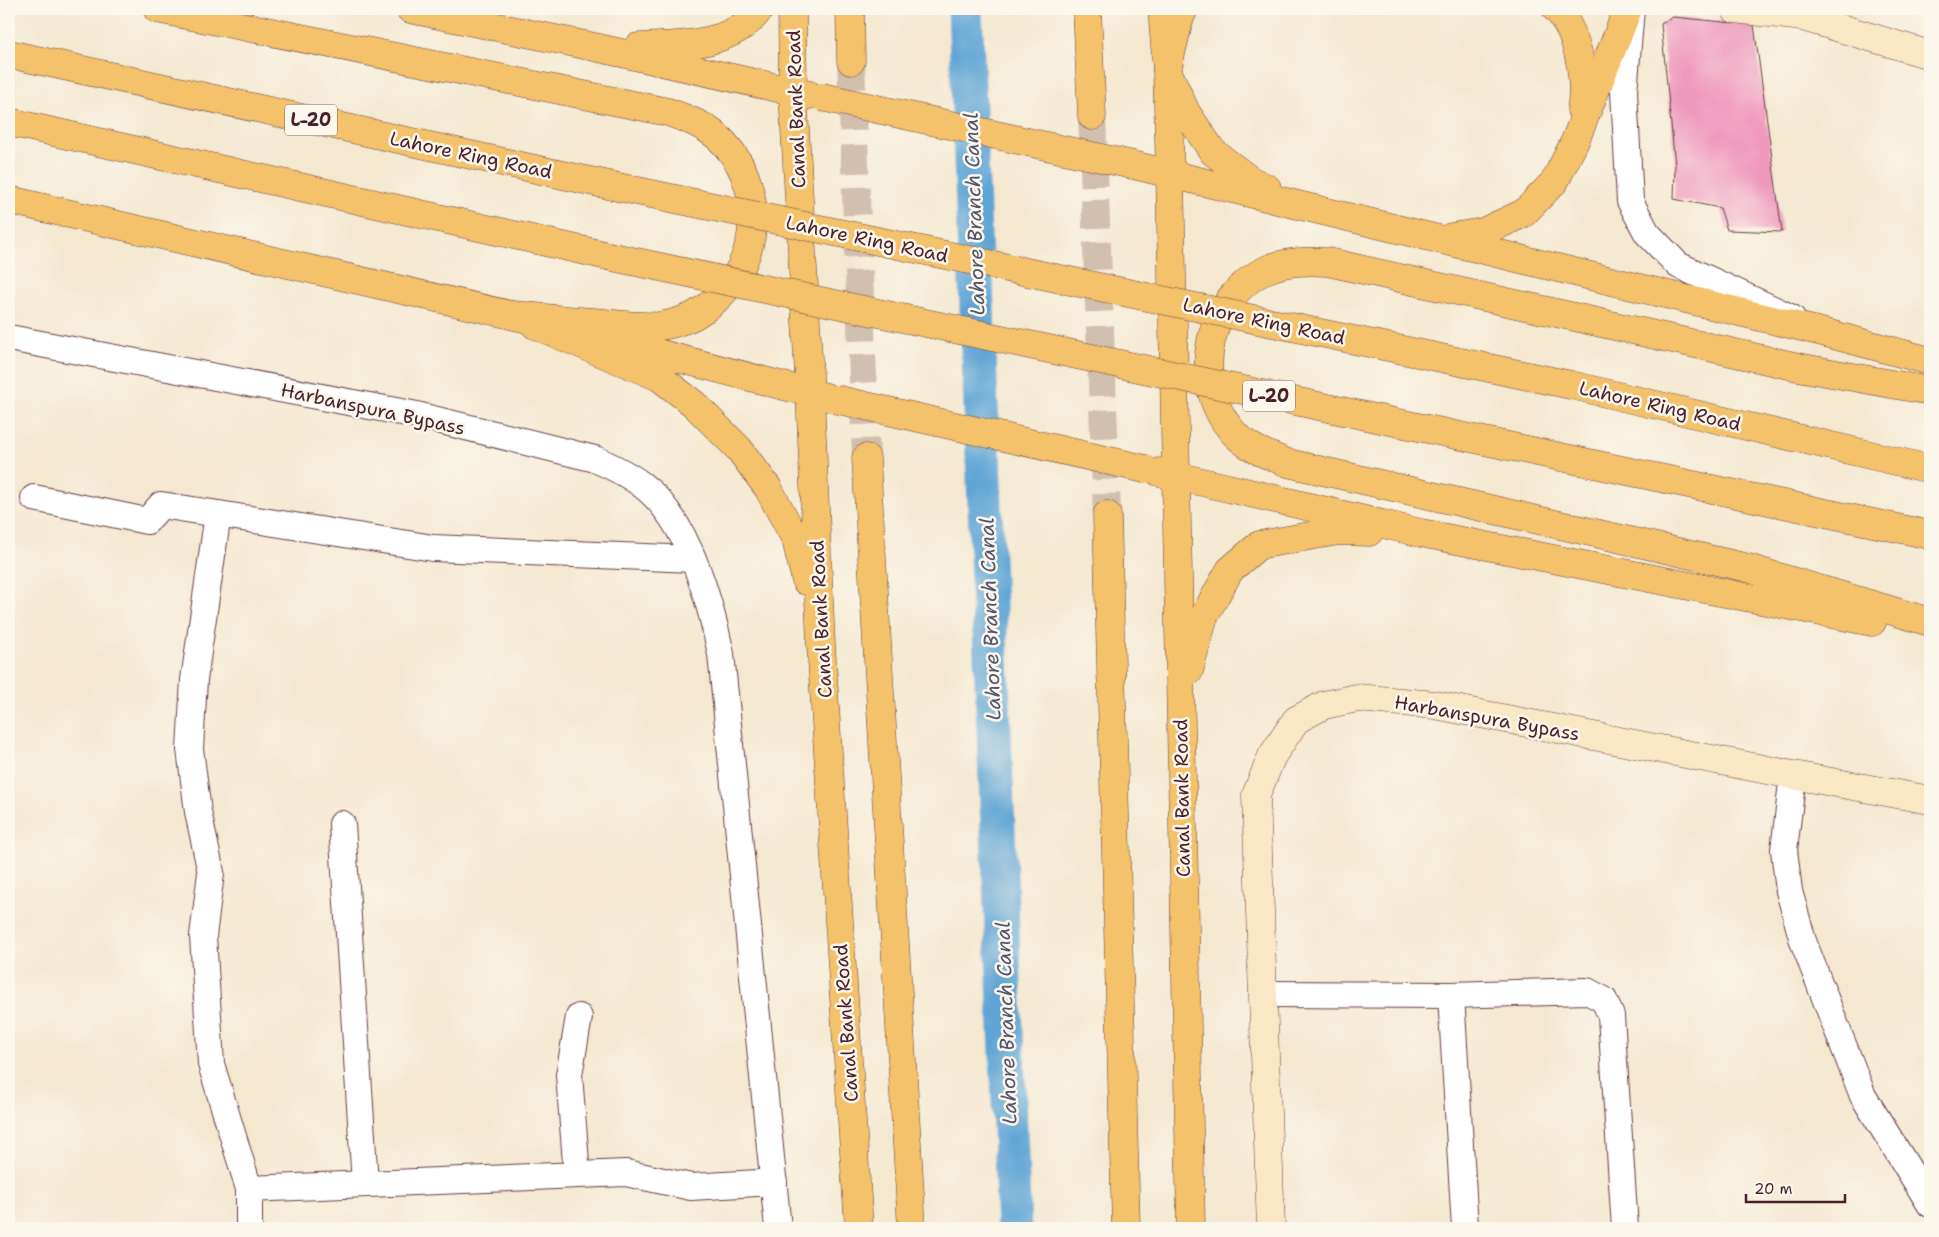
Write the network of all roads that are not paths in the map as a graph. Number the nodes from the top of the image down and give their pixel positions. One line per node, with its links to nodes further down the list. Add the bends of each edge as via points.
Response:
1 (157, 9): 27 (highway, via 668,112 698,123 724,142 742,169 752,199 753,232 743,265 723,294 694,315 660,326)
2 (760, 9): 14 (highway, via 754,17 725,36 691,45)
3 (792, 9): 19 (highway, Canal Bank Road)
4 (850, 9): 17 (highway)
5 (1087, 9): 20 (highway)
6 (1162, 9): 18 (highway, Canal Bank Road)
7 (1184, 9): 18 (highway)
8 (1556, 9): 22 (highway, via 1562,15 1579,53 1584,95)
9 (1628, 9): 22 (highway)
10 (1632, 9): 28 (street, via 1624,92 1630,200 1647,233 1678,264)
11 (1735, 9): 13 (street)
12 (426, 10): 14 (highway)
13 (1804, 13): 16 (street)
14 (599, 48): 19 (highway)
15 (9, 54): 34 (highway, Lahore Ring Road / L-20, bridge, via 613,186 1572,385)
16 (1930, 55)
17 (851, 62)
18 (1167, 70): 23 (highway, Canal Bank Road); 25 (highway, via 1186,112 1212,152 1250,180)
19 (793, 93): 23 (highway, bridge); 32 (highway, Canal Bank Road)
20 (1092, 116)
21 (9, 122): 40 (highway, L-20, bridge, via 608,256)
22 (1575, 141): 26 (highway, via 1555,181 1524,213 1483,232)
23 (1170, 174): 25 (highway); 35 (highway, Canal Bank Road)
24 (9, 200): 27 (highway)
25 (1298, 204): 26 (highway)
26 (1440, 239): 28 (highway)
27 (510, 315): 32 (highway); 44 (highway, via 659,378 694,404 739,449 768,488 796,540)
28 (1826, 333): 30 (highway)
29 (9, 338): 41 (street, Harbanspura Bypass, via 416,416 595,459 620,471 660,502)
30 (1930, 361)
31 (1930, 390): 42 (highway, via 1798,367 1328,262 1297,261 1267,269 1241,286 1222,310 1210,339 1208,371 1215,403 1232,431 1257,451 1288,463 1748,568)
32 (822, 396): 35 (highway, bridge); 44 (highway, Canal Bank Road)
33 (866, 458): 60 (highway)
34 (1930, 469)
35 (1176, 476): 39 (highway); 45 (highway, Canal Bank Road)
36 (34, 498): 37 (street, via 147,521 161,505)
37 (218, 514): 41 (street, via 433,548); 55 (street, via 194,680 190,749 198,812 211,873 203,936 210,1064)
38 (1108, 515): 61 (highway)
39 (1420, 533): 43 (highway); 45 (highway, via 1338,531 1259,545 1230,570 1204,616)
40 (1930, 536)
41 (693, 559): 53 (street, Harbanspura Bypass, via 710,606 721,654)
42 (1930, 622)
43 (1930, 633)
44 (821, 645): 59 (highway, Canal Bank Road)
45 (1180, 700): 62 (highway, Canal Bank Road)
46 (1793, 775): 47 (street, Harbanspura Bypass); 49 (street, Harbanspura Bypass, via 1435,705 1357,698 1324,704 1296,720 1272,756 1256,795); 56 (street, via 1784,850 1789,891 1803,941 1863,1096)
47 (1930, 800)
48 (342, 824): 54 (street)
49 (1263, 994): 50 (street); 63 (street, Harbanspura Bypass)
50 (1451, 995): 64 (street); 65 (street, via 1587,991 1604,1000 1611,1016)
51 (579, 1017): 52 (street, via 569,1075)
52 (577, 1175): 53 (street, via 626,1173 692,1187); 54 (street)
53 (774, 1182): 58 (street, Harbanspura Bypass)
54 (366, 1184): 55 (street)
55 (249, 1189): 57 (street)
56 (1930, 1204)
57 (249, 1228)
58 (778, 1228)
59 (859, 1228)
60 (912, 1228)
61 (1126, 1228)
62 (1191, 1228)
63 (1271, 1228)
64 (1465, 1228)
65 (1624, 1228)

